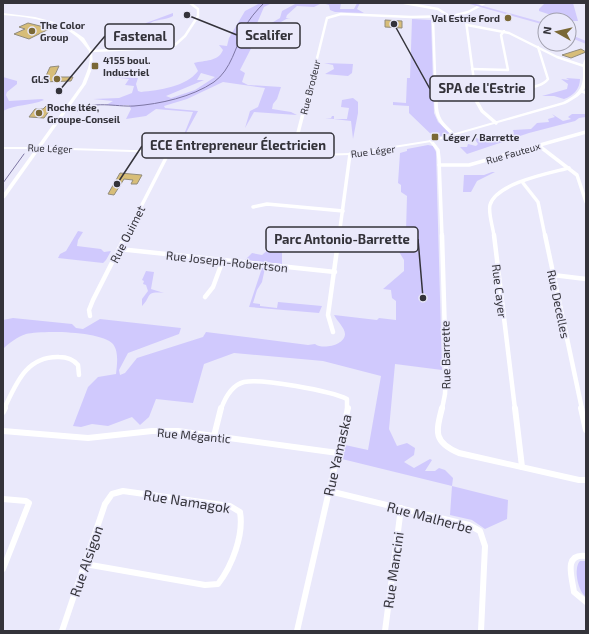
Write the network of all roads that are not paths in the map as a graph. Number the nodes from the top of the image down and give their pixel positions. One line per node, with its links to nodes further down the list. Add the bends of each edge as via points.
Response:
1 (190, 3): 12 (street, via 197,8 198,14 178,43 158,48)
2 (404, 3): 4 (street)
3 (468, 3): 5 (main road)
4 (422, 4): 7 (street)
5 (481, 4): 7 (street, via 468,12); 8 (main road)
6 (3, 14): 12 (main road, via 33,17 63,26 83,38)
7 (450, 16): 31 (street, Rue Brodeur, via 341,14 328,18)
8 (537, 21)
9 (467, 25): 10 (street); 18 (street); 24 (street, via 462,19 433,20 436,114)
10 (504, 31): 11 (street); 18 (street, via 501,35 508,70)
11 (537, 46)
12 (91, 51): 28 (main road, via 91,67 86,80)
13 (540, 52): 15 (street)
14 (550, 53): 15 (street); 17 (street)
15 (541, 58): 19 (street, via 548,79 545,83 518,90)
16 (586, 60): 17 (street)
17 (584, 66): 20 (street, via 585,81)
18 (472, 69): 19 (street)
19 (474, 87): 22 (street, via 478,106)
20 (581, 91): 21 (street); 22 (street, Rue Léger, via 560,105)
21 (586, 93)
22 (496, 123): 24 (street, Rue Léger)
23 (586, 132): 26 (street, Rue Fauteux)
24 (454, 135): 25 (street, Rue Léger)
25 (431, 141): 30 (street, Rue Léger); 32 (street, Rue Barrette, via 438,150)
26 (538, 145): 32 (street, Rue Fauteux, via 469,165); 33 (street)
27 (3, 148): 28 (street, Rue Léger)
28 (39, 148): 29 (street, Rue Léger); 35 (main road)
29 (169, 152): 31 (street, Rue Léger); 39 (street, Rue Ouimet)
30 (350, 154): 31 (street, Rue Léger); 38 (street)
31 (292, 156)
32 (439, 165): 53 (street, Rue Barrette, via 446,394 436,430 437,435 445,446 454,451)
33 (569, 168): 34 (street, Rue Cayer); 36 (street, via 579,178)
34 (523, 183): 42 (street, Rue Decelles, via 538,202); 53 (street, Rue Cayer, via 497,194 491,202 490,209)
35 (3, 198)
36 (586, 202)
37 (253, 207): 38 (street, via 263,204)
38 (343, 212): 41 (street)
39 (119, 249): 40 (street, Rue Joseph-Robertson); 45 (street, Rue Ouimet, via 92,302)
40 (223, 260): 41 (street, Rue Joseph-Robertson); 44 (street, via 213,287)
41 (335, 272): 46 (street, via 328,315)
42 (553, 275): 43 (street); 49 (street, Rue Decelles)
43 (586, 279)
44 (205, 297)
45 (90, 316)
46 (333, 332)
47 (79, 375): 48 (street, via 78,365 71,359 49,356 35,360 23,372)
48 (3, 412)
49 (586, 430)
50 (3, 431): 51 (street, Rue Mégantic, via 88,438 160,431)
51 (214, 436): 52 (street, Rue Mégantic); 52 (street, Rue Yamaska, via 226,394 238,384 249,382 317,390 338,394 348,403)
52 (338, 454): 55 (street, Rue Yamaska)
53 (522, 467): 54 (street, Rue Barrette)
54 (586, 480)
55 (329, 491): 58 (street, Rue Malherbe); 64 (street, Rue Yamaska)
56 (112, 494): 60 (street, Rue Alsigon, via 105,504); 60 (street, Rue Namagok, via 117,491 128,491 236,508 240,512 242,524 226,574 218,584 205,585)
57 (3, 499): 61 (street, via 29,503)
58 (402, 508): 65 (street, Rue Mancini); 66 (street, Rue Malherbe, via 475,527 483,535 485,553)
59 (586, 556): 62 (street, via 578,555 571,563 574,592)
60 (85, 564): 63 (street, Rue Alsigon)
61 (3, 568)
62 (586, 602)
63 (62, 631)
64 (297, 631)
65 (385, 631)
66 (481, 631)

